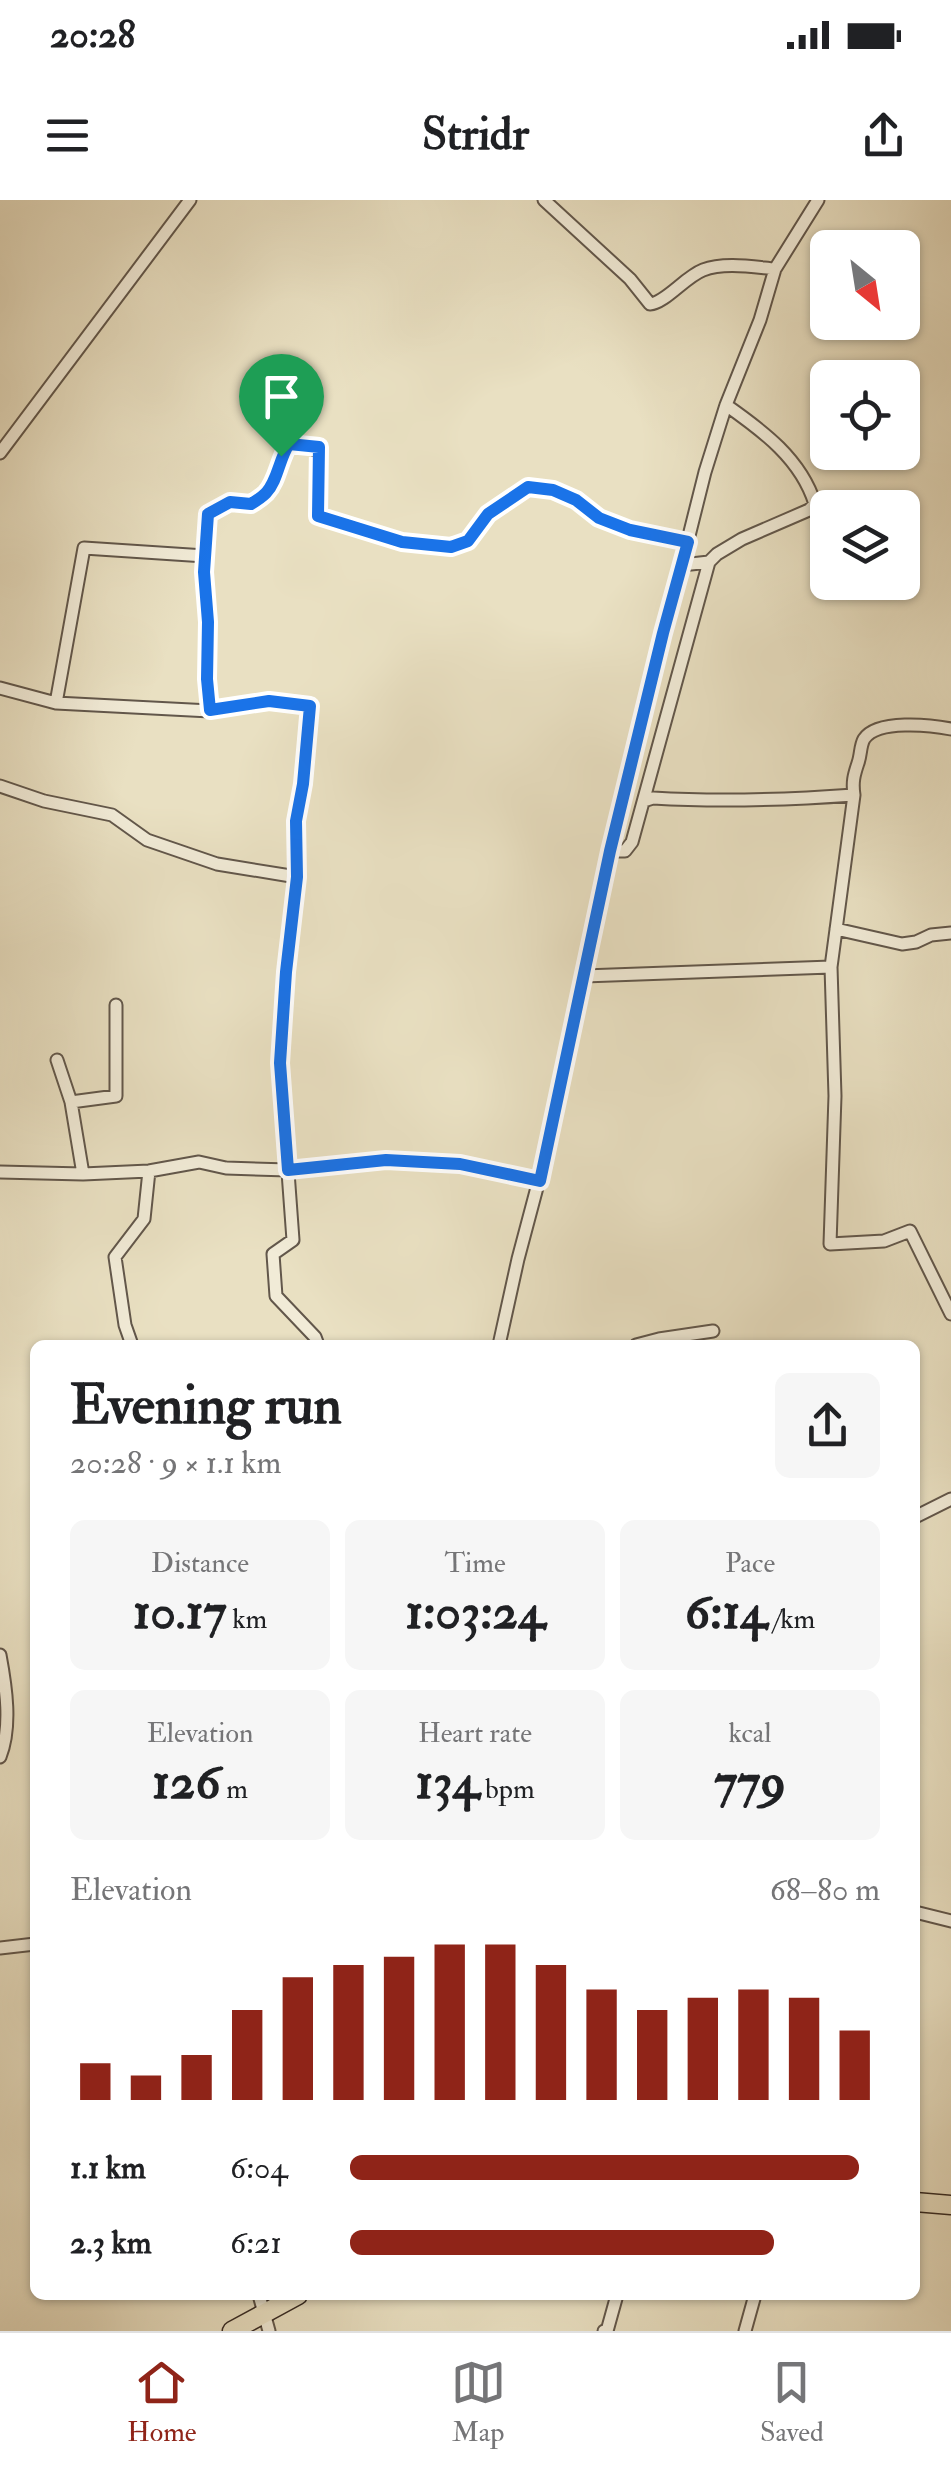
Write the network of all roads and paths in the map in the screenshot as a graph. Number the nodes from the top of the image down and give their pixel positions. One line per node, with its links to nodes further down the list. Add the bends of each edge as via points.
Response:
1 (190, 200): 6 (street)
2 (544, 200): 4 (street, via 650,304 706,268)
3 (818, 200): 4 (street)
4 (775, 268): 5 (street)
5 (726, 405): 7 (street); 9 (street, via 782,450 815,504)
6 (0, 453)
7 (688, 542): 8 (street, via 630,530 565,495 528,487 488,514 468,541 451,547 402,542 318,516 319,447 289,444 267,492 251,504 230,502 208,514); 10 (street)
8 (204, 556): 12 (street, via 84,548); 13 (street)
9 (709, 562): 10 (street); 17 (street)
10 (682, 565): 18 (street)
11 (0, 688): 12 (street)
12 (56, 703): 13 (street)
13 (210, 710): 19 (street, via 269,701 310,706 296,821)
14 (951, 728): 16 (street, via 926,724 871,732 852,779)
15 (0, 786): 19 (street, via 112,815 147,840 217,864)
16 (854, 795): 17 (street); 20 (street)
17 (644, 801): 18 (street, via 632,842 625,851)
18 (610, 851): 23 (street)
19 (297, 877): 27 (street, via 280,1063)
20 (836, 930): 21 (street, via 902,944); 22 (street)
21 (951, 933)
22 (831, 967): 23 (street); 32 (street, via 830,1244 884,1241 910,1231)
23 (584, 976): 31 (street)
24 (116, 1005): 26 (street, via 116,1096)
25 (57, 1060): 26 (street)
26 (72, 1102): 30 (street)
27 (288, 1170): 29 (street, via 199,1162); 31 (street, via 386,1160 460,1164); 35 (street, via 293,1240 273,1254 276,1296)
28 (0, 1172): 30 (street)
29 (149, 1172): 30 (street); 34 (street, via 144,1220 115,1257)
30 (84, 1174)
31 (540, 1181): 36 (street)
32 (951, 1314)
33 (713, 1331): 37 (street)
34 (130, 1340)
35 (316, 1340)
36 (500, 1340)
37 (655, 1340)
38 (951, 1498): 39 (street)
39 (920, 1514)
40 (0, 1656): 41 (street, via 6,1686)
41 (0, 1758)
42 (920, 1913): 43 (street)
43 (951, 1921)
44 (30, 1945): 45 (street)
45 (0, 1948)
46 (920, 2202): 47 (highway)
47 (951, 2205)
48 (288, 2300): 51 (highway)
49 (616, 2300): 53 (street)
50 (754, 2300): 54 (street)
51 (263, 2313): 52 (highway)
52 (232, 2331)
53 (604, 2331)
54 (745, 2331)

